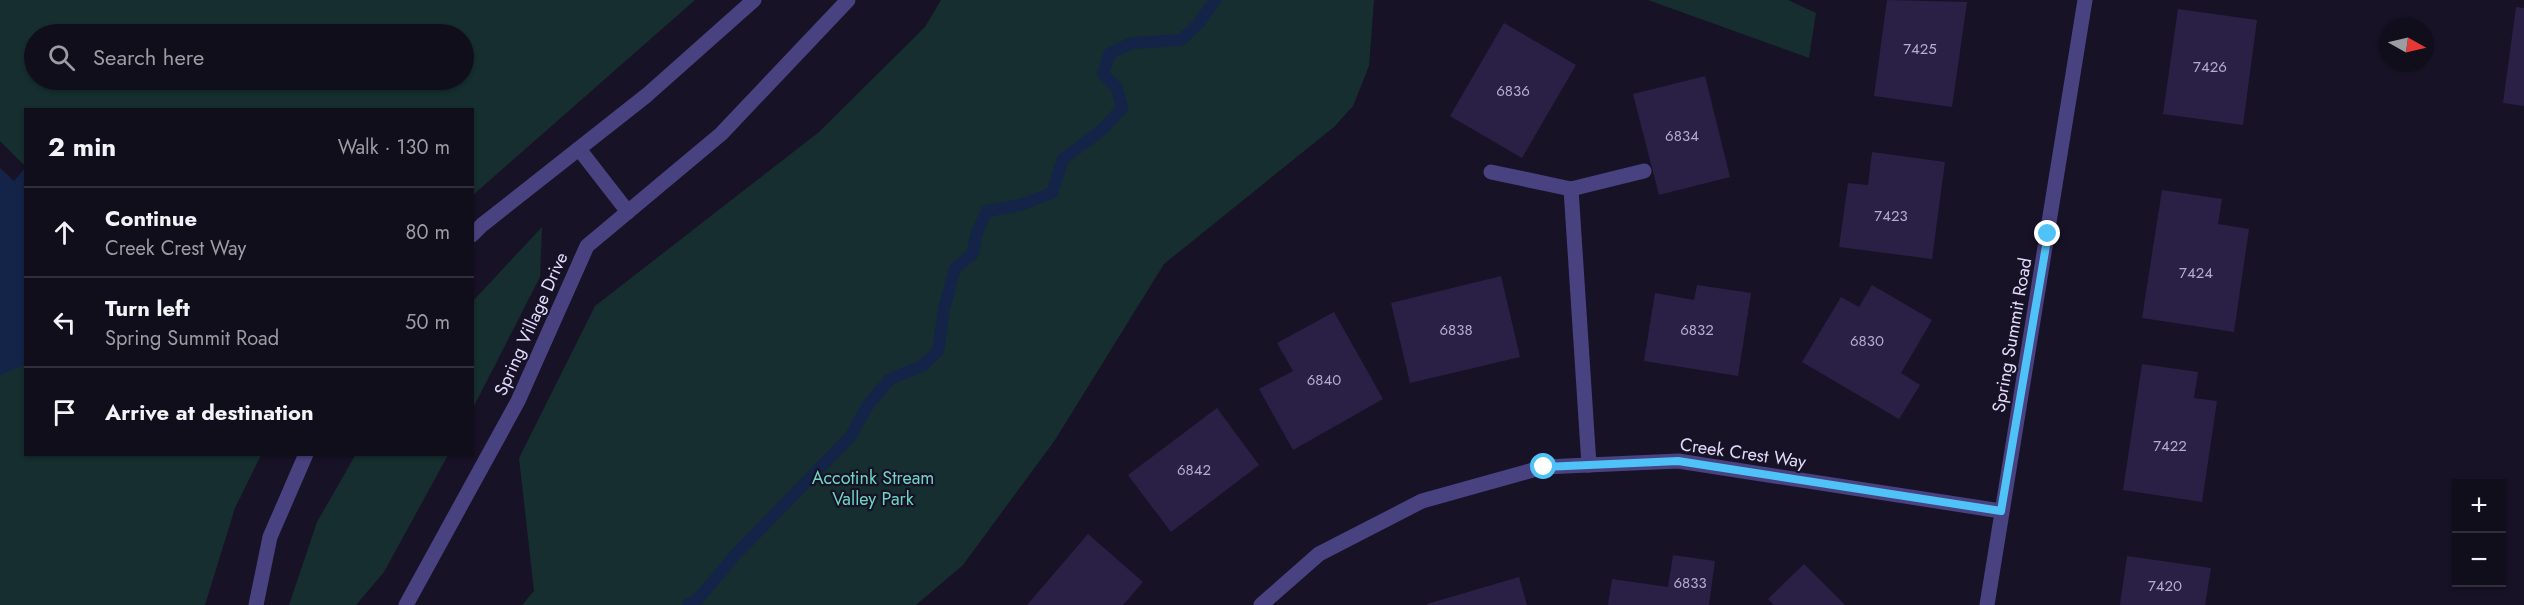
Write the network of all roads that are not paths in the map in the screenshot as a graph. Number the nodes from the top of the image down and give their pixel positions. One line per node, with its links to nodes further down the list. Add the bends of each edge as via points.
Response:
1 (754, 0): 4 (street)
2 (848, 0): 8 (street, Spring Village Drive, via 721,134)
3 (2085, 0): 12 (street, Spring Summit Road)
4 (579, 149): 8 (street); 9 (street)
5 (1491, 171): 7 (street)
6 (1644, 171): 7 (street)
7 (1571, 189): 11 (street)
8 (628, 212): 14 (street, Spring Village Drive, via 587,246 518,401)
9 (474, 233)
10 (305, 456): 13 (street, via 270,537)
11 (1589, 465): 12 (street, Creek Crest Way, via 1678,461); 15 (street, Creek Crest Way, via 1544,467 1422,501 1319,554)
12 (2001, 511): 16 (street, Spring Summit Road)
13 (256, 605)
14 (406, 605)
15 (1261, 605)
16 (1987, 605)

